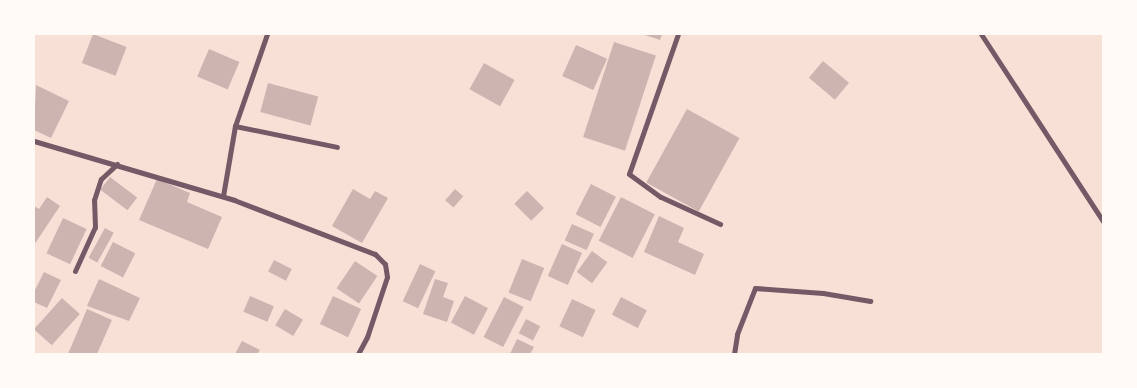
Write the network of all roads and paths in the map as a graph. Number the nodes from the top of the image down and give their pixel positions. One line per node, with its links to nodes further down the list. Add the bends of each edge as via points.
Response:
1 (267, 34): 4 (street)
2 (678, 34): 10 (street, via 629,174 661,197)
3 (981, 34): 9 (street)
4 (235, 126): 6 (street); 8 (street)
5 (34, 141): 7 (street)
6 (337, 147)
7 (117, 164): 8 (street); 11 (street, via 101,179 94,200 95,226)
8 (223, 196): 13 (street, via 375,254 385,264 387,277)
9 (1103, 221)
10 (720, 224)
11 (75, 271)
12 (870, 301): 14 (street, via 823,293 755,288 737,334)
13 (358, 354)
14 (734, 354)

